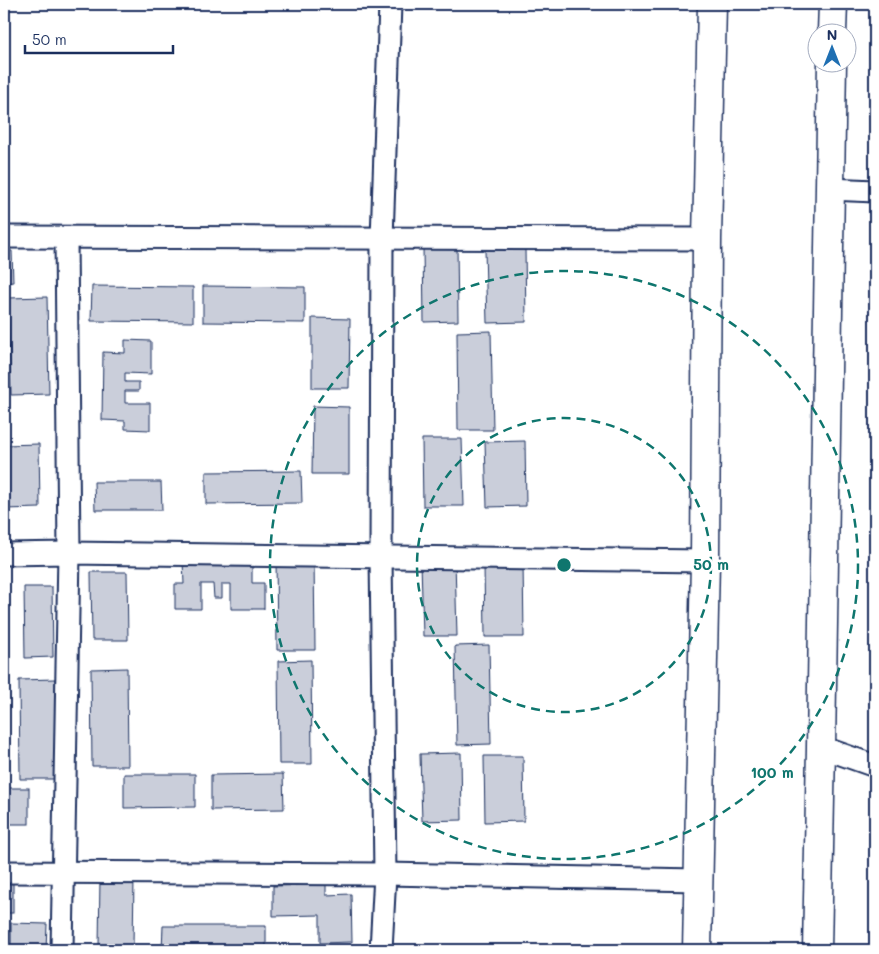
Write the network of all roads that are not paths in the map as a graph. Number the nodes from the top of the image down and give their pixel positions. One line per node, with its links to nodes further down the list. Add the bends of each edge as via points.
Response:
1 (390, 4): 10 (street)
2 (712, 4): 11 (highway)
3 (832, 4): 4 (highway)
4 (832, 22)
5 (832, 72): 6 (highway)
6 (830, 189): 7 (street); 16 (highway)
7 (875, 191)
8 (4, 237): 9 (street)
9 (66, 238): 10 (street); 12 (street)
10 (382, 239): 11 (street); 14 (street)
11 (707, 239): 15 (highway)
12 (69, 553): 13 (street); 14 (street); 19 (street)
13 (4, 554)
14 (381, 556): 15 (street); 20 (street)
15 (705, 561): 21 (highway)
16 (821, 747): 17 (street); 25 (highway)
17 (875, 766)
18 (4, 872): 19 (street)
19 (63, 873): 20 (street); 22 (street)
20 (385, 874): 21 (street); 23 (street)
21 (698, 880): 24 (highway)
22 (62, 950)
23 (381, 950)
24 (697, 950)
25 (817, 950)

